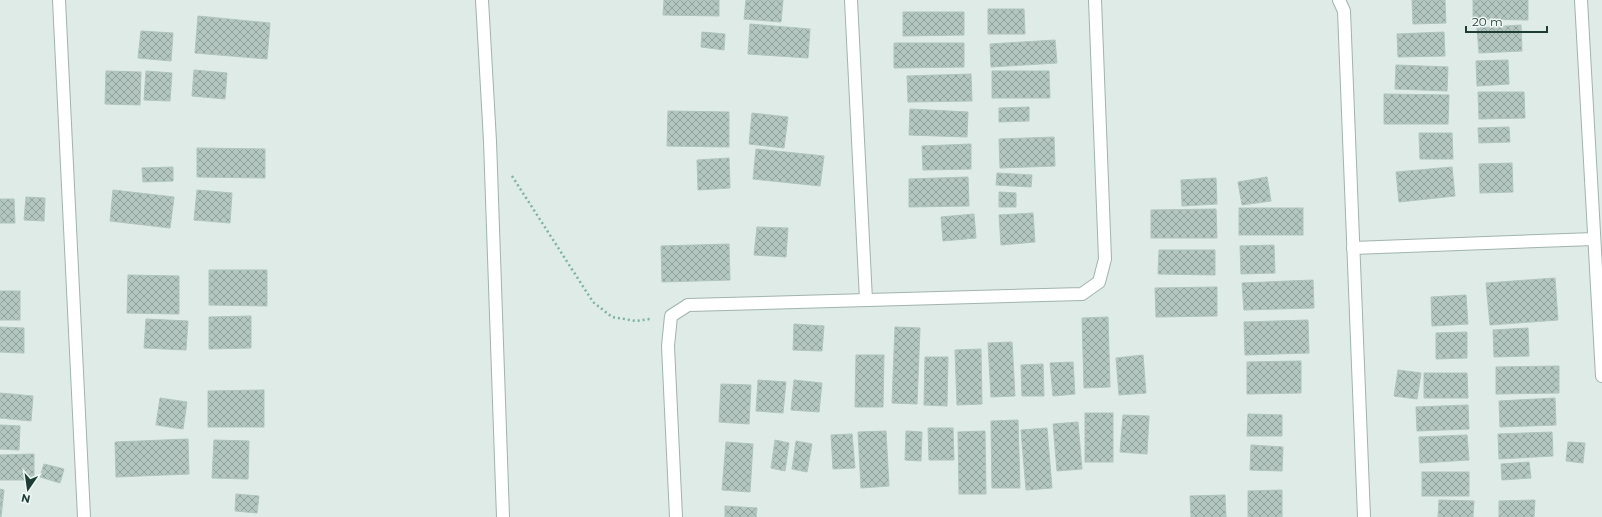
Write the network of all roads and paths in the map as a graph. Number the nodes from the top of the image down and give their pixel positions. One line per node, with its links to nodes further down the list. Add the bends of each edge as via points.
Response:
1 (59, 0): 13 (street)
2 (482, 0): 14 (street, via 490,141)
3 (851, 0): 10 (street)
4 (1095, 0): 10 (street, via 1105,259 1099,282 1082,294)
5 (1339, 0): 9 (street, via 1344,11)
6 (1581, 0): 8 (street)
7 (511, 174): 11 (path, via 593,302 612,317 636,321)
8 (1594, 239): 9 (street); 12 (street)
9 (1353, 248): 16 (street)
10 (866, 300): 11 (street, via 688,305)
11 (671, 316): 15 (street, via 668,346)
12 (1602, 376)
13 (84, 517)
14 (503, 517)
15 (676, 517)
16 (1364, 517)

